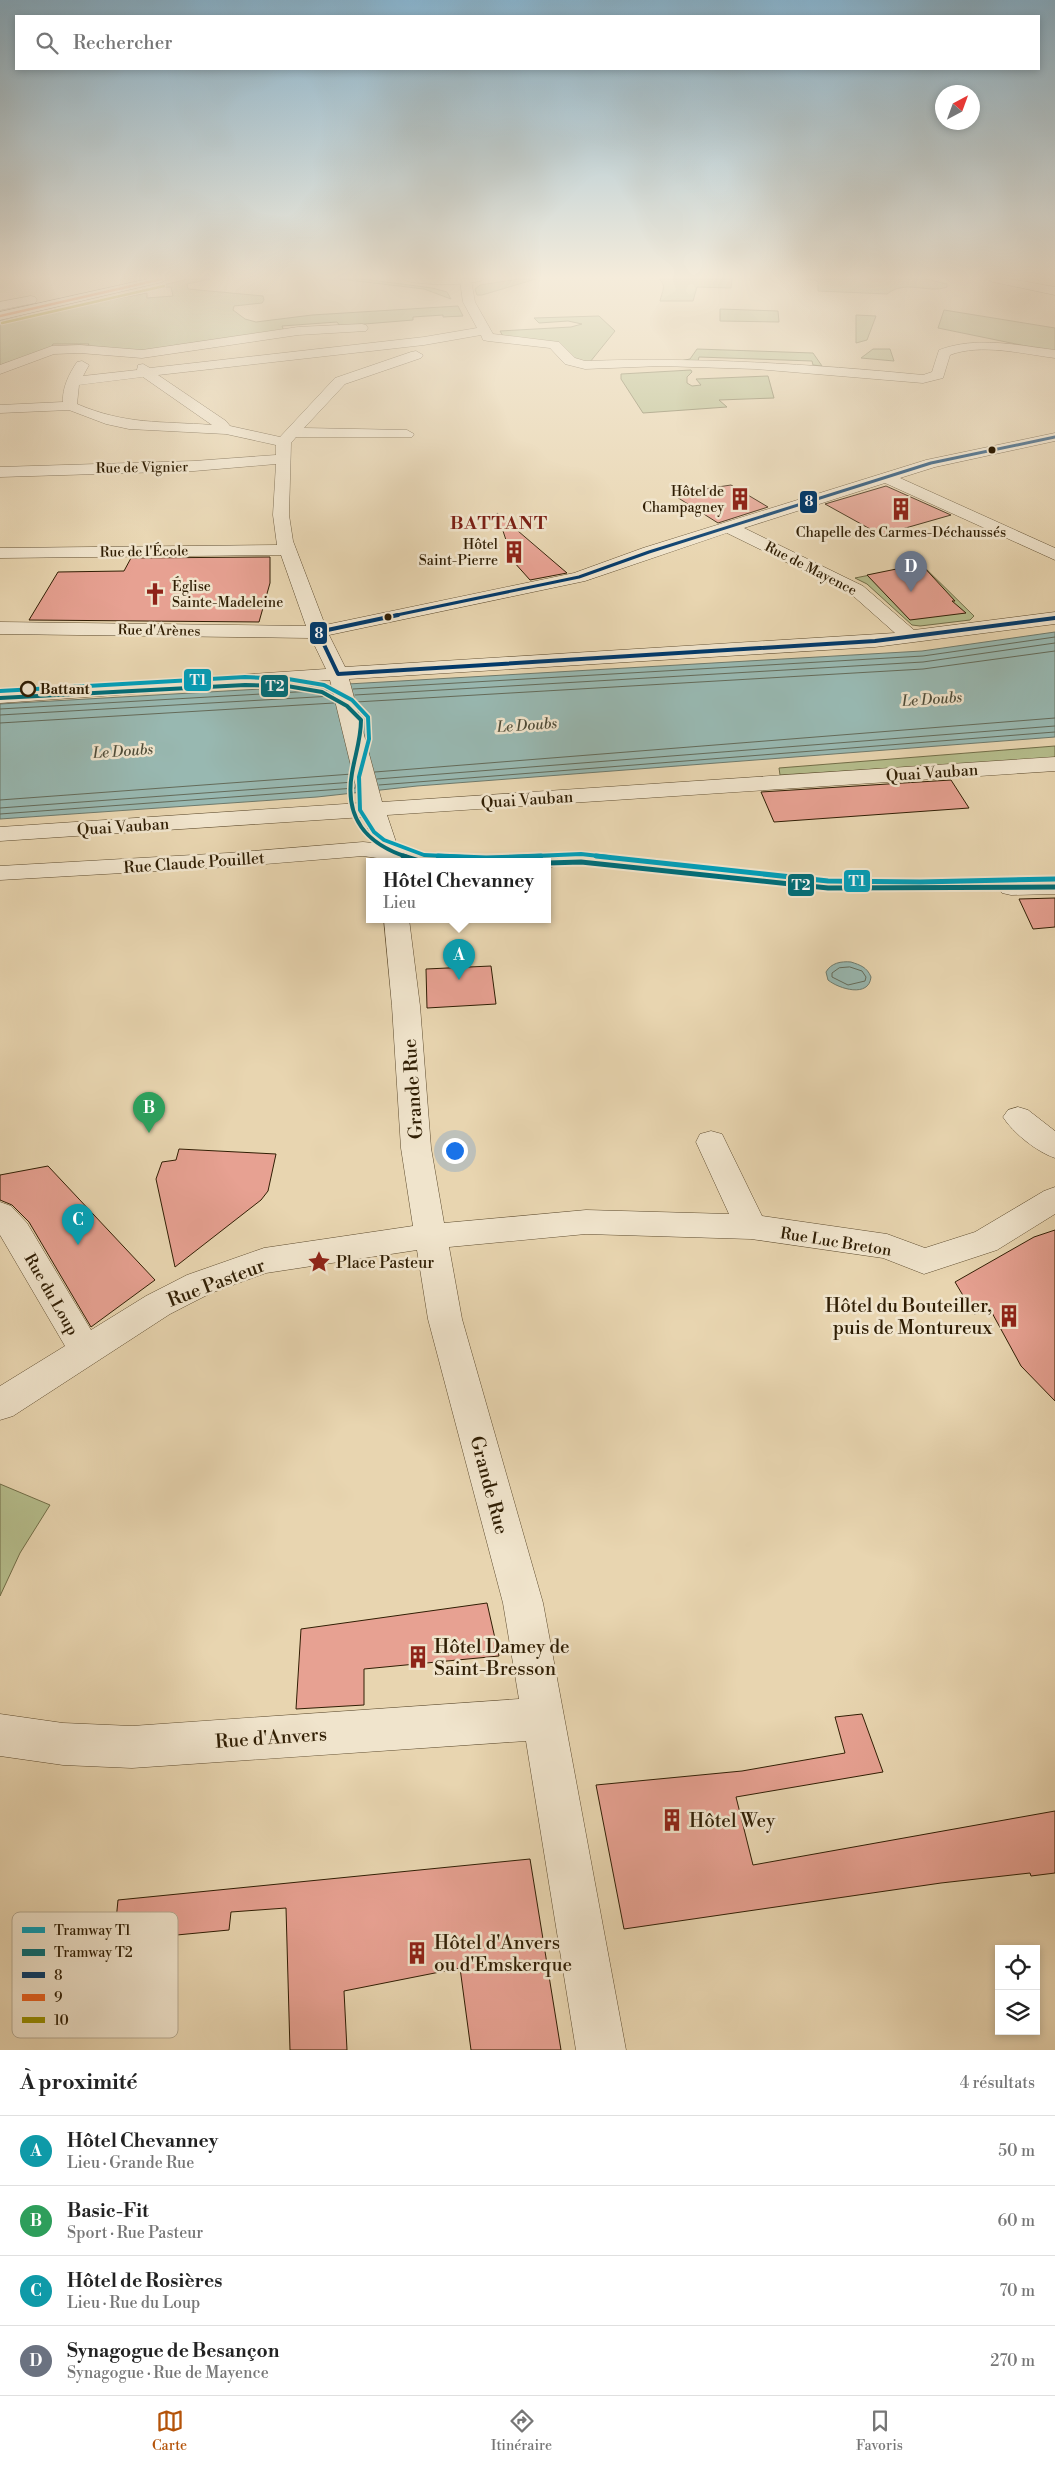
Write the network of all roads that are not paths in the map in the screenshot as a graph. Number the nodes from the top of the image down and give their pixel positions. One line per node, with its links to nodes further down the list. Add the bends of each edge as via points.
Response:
1 (77, 375): 7 (street)
2 (140, 375): 7 (street)
3 (148, 375): 10 (street, via 208,414)
4 (358, 375): 12 (street, via 340,381)
5 (880, 375): 6 (street, via 923,379)
6 (938, 375)
7 (74, 381): 8 (street, via 69,402)
8 (72, 406): 9 (street); 10 (street, via 99,419 134,427)
9 (0, 409)
10 (225, 430): 12 (street)
11 (407, 434): 12 (street)
12 (287, 437): 16 (street)
13 (1055, 437): 14 (street, Rue d'Arènes)
14 (1006, 448): 15 (street); 18 (street, Rue d'Arènes, via 958,456)
15 (1046, 455)
16 (284, 459): 17 (street, Rue de Vignier, via 194,466); 22 (street, via 281,515)
17 (0, 472)
18 (886, 478): 19 (street, Rue d'Arènes); 20 (street)
19 (729, 527): 27 (street, Rue d'Arènes, via 579,577); 28 (street, Rue de Mayence, via 857,590)
20 (1009, 534): 21 (street, via 1029,535); 24 (street)
21 (1055, 547)
22 (288, 550): 23 (street, Rue de l'École); 27 (street)
23 (0, 553)
24 (1055, 555)
25 (1055, 618): 28 (street)
26 (0, 628): 27 (street, Rue d'Arènes)
27 (318, 632): 29 (street)
28 (910, 637): 29 (street)
29 (339, 679): 30 (street); 32 (street)
30 (0, 697)
31 (1055, 764): 32 (street, Quai Vauban)
32 (372, 806): 33 (street, Quai Vauban); 34 (street)
33 (0, 834)
34 (389, 857): 35 (street, Rue Claude Pouillet, via 362,849)
35 (0, 873)
36 (1055, 886): 37 (street)
37 (1011, 888)
38 (396, 923): 45 (street, Grande Rue, via 406,1006 415,1142)
39 (1018, 1117): 41 (street)
40 (711, 1142): 44 (street)
41 (1055, 1146)
42 (1055, 1199): 44 (street, Rue Luc Breton, via 986,1241 924,1261 886,1246)
43 (0, 1214): 46 (street, Rue du Loup, via 16,1232)
44 (751, 1227): 45 (street, Rue Luc Breton, via 586,1222)
45 (430, 1236): 46 (street, Rue Pasteur, via 264,1261 199,1284); 48 (street, Grande Rue, via 444,1319 523,1603)
46 (85, 1350): 47 (street, Rue Pasteur)
47 (0, 1405)
48 (543, 1719): 49 (street, Rue d'Anvers, via 132,1747 63,1744); 50 (street, Grande Rue)
49 (0, 1735)
50 (601, 2050)

